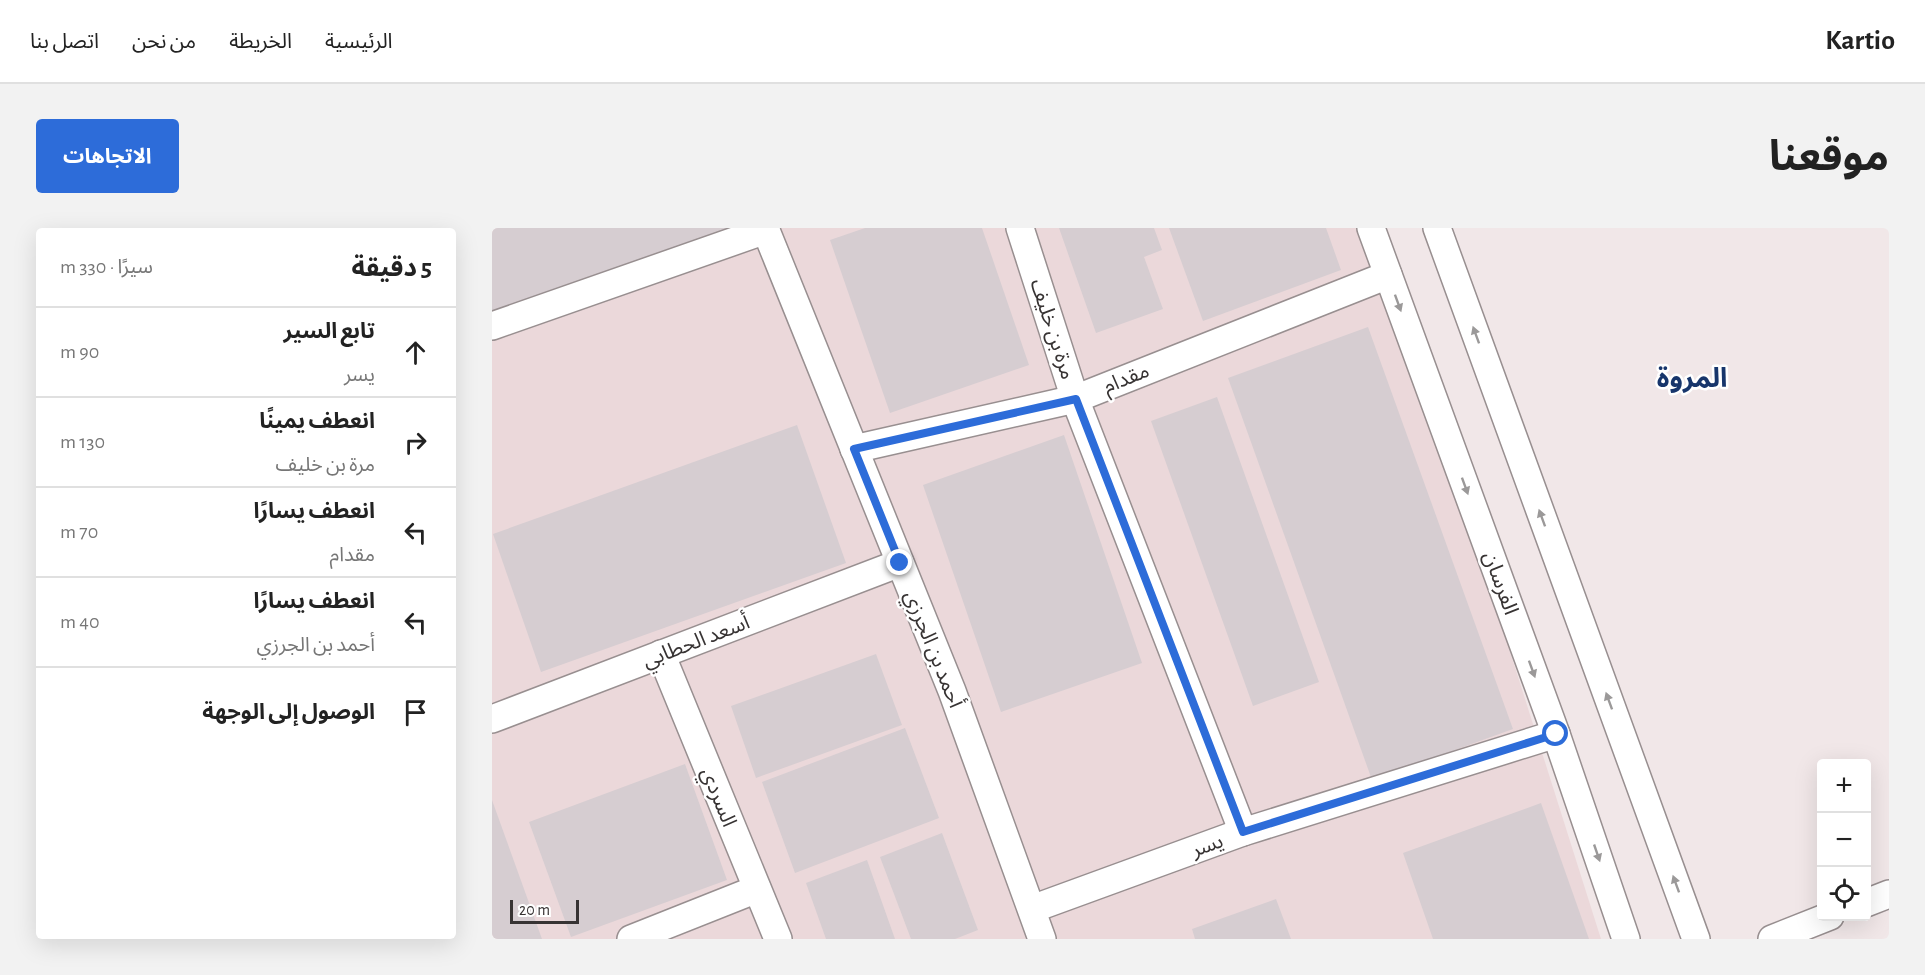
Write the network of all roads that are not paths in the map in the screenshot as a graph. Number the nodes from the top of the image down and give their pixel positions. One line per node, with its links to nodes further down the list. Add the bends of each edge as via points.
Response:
1 (1020, 228): 7 (street, مرة بن خليف)
2 (1371, 228): 5 (street, الفرسان)
3 (1437, 228): 23 (street, one-way to 3)
4 (766, 229): 6 (street); 8 (street, أحمد بن الجرزي)
5 (1388, 274): 7 (street, مقدام); 12 (street, الفرسان, one-way to 12)
6 (492, 326)
7 (1076, 399): 8 (street, مقدام); 13 (street, مرة بن خليف)
8 (854, 449): 9 (street, أحمد بن الجرزي)
9 (900, 563): 10 (street, أسعد الحطابي); 17 (street, أحمد بن الجرزي)
10 (661, 654): 11 (street, أسعد الحطابي); 14 (street, السردي)
11 (492, 719)
12 (1556, 734): 13 (street, يسر); 22 (street, الفرسان, one-way to 22)
13 (1243, 832): 17 (street, يسر)
14 (757, 889): 19 (street); 20 (street, السردي)
15 (1889, 894): 16 (street)
16 (1871, 901)
17 (1032, 909): 21 (street, أحمد بن الجرزي)
18 (1817, 921): 24 (street)
19 (631, 939)
20 (778, 939)
21 (1042, 939)
22 (1626, 939)
23 (1696, 939)
24 (1772, 939)

